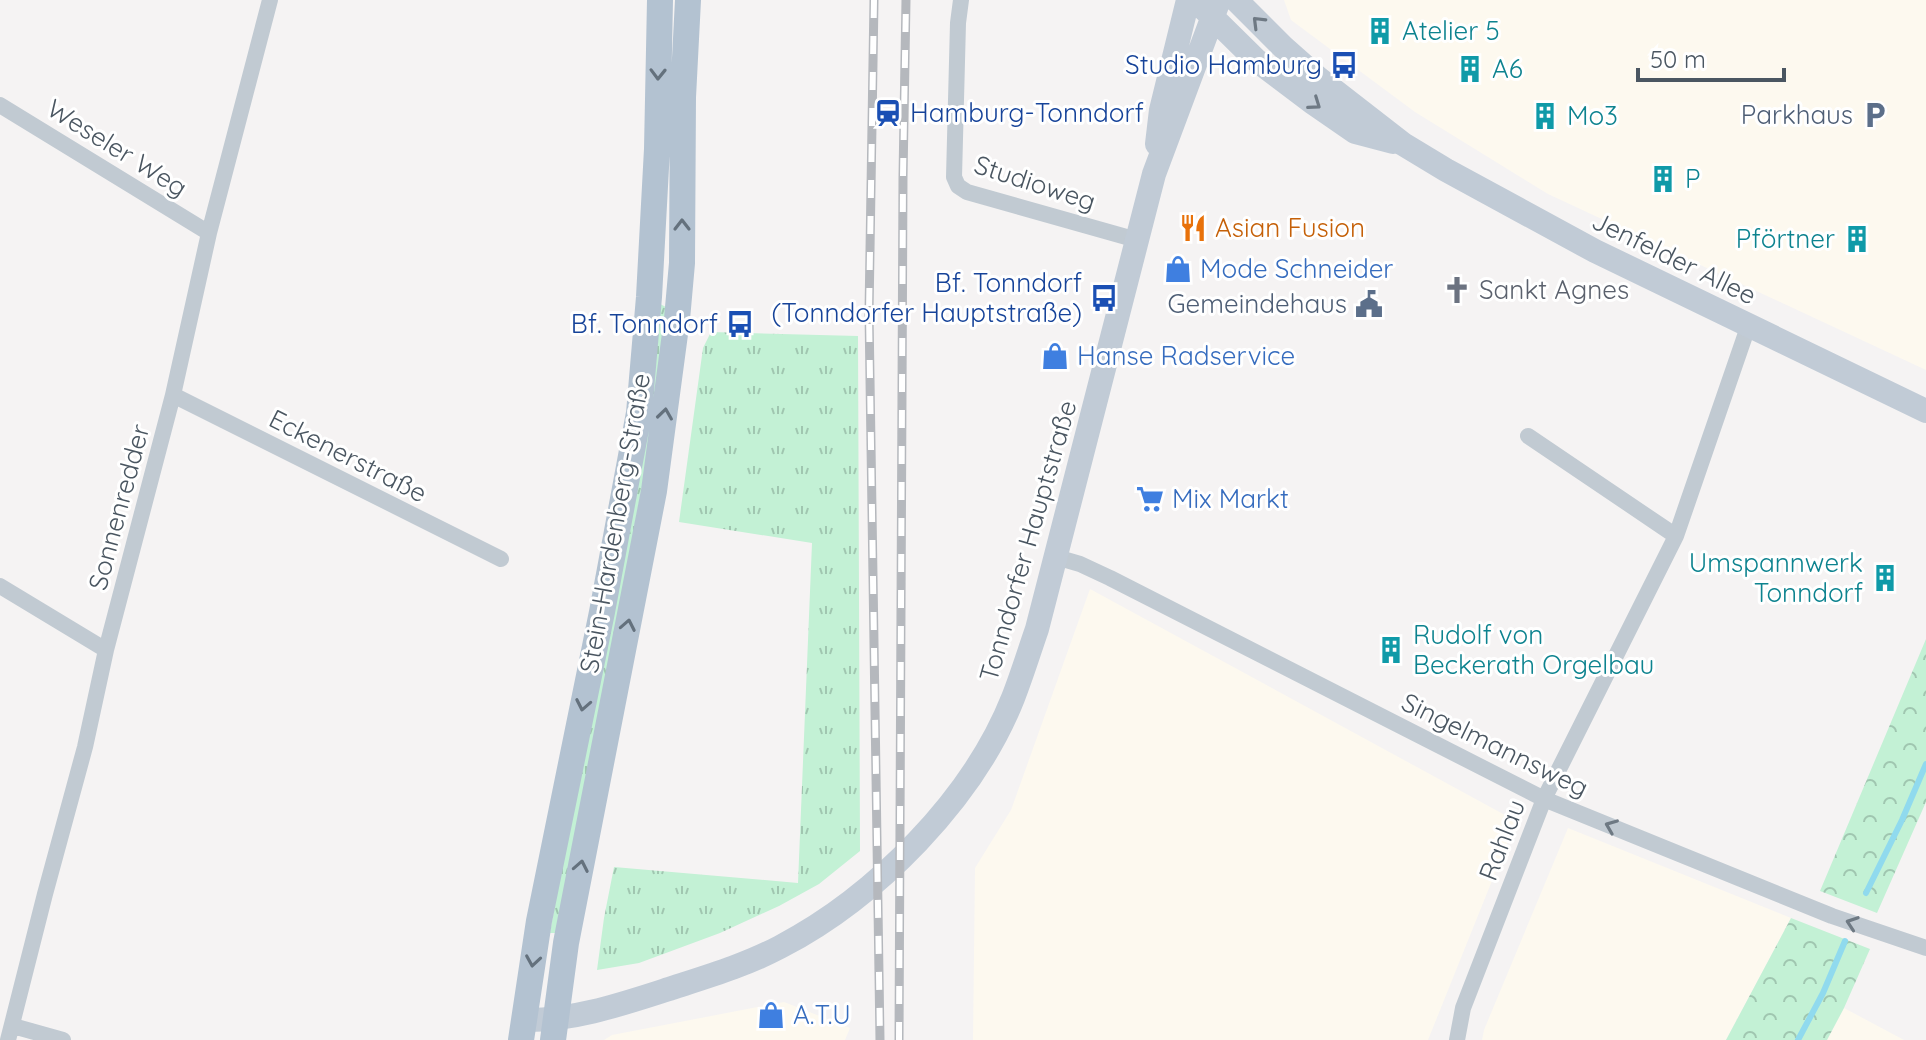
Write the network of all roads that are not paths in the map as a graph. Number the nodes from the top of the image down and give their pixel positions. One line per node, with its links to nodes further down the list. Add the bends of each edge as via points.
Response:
1 (270, 0): 12 (street, Sonnenredder)
2 (660, 0): 25 (main road, Stein-Hardenberg-Straße, one-way to 25, via 657,149 639,413 539,921)
3 (688, 0): 26 (main road, Stein-Hardenberg-Straße, one-way to 3, via 566,943 654,491 675,335 682,263)
4 (961, 0): 13 (street, Studioweg, via 954,129 958,186)
5 (1188, 0): 11 (main road, Tonndorfer Hauptstraße, via 1161,110)
6 (1195, 0): 8 (main road, Jenfelder Allee)
7 (1236, 0): 10 (main road, Jenfelder Allee, one-way to 7, via 1300,63)
8 (1216, 9): 10 (main road, Jenfelder Allee, one-way to 10, via 1256,60 1285,83 1355,132); 11 (main road, Tonndorfer Hauptstraße)
9 (0, 105): 12 (street, Weseler Weg)
10 (1403, 144): 14 (main road, Jenfelder Allee, via 1491,196)
11 (1154, 174): 13 (main road, Tonndorfer Hauptstraße)
12 (209, 233): 15 (street, Sonnenredder)
13 (1137, 240): 19 (main road, Tonndorfer Hauptstraße)
14 (1748, 327): 16 (main road, Jenfelder Allee); 18 (street, Rahlau)
15 (173, 395): 20 (street, Eckenerstraße); 22 (street, Sonnenredder)
16 (1926, 411)
17 (1528, 436): 18 (street)
18 (1676, 536): 23 (street, Rahlau)
19 (1056, 557): 23 (street, Singelmannsweg, via 1110,578); 26 (main road, Tonndorfer Hauptstraße, via 1013,699 994,737 952,801 882,876 780,948)
20 (501, 559)
21 (0, 586): 22 (street)
22 (106, 650): 27 (street, Sonnenredder)
23 (1544, 799): 24 (street, Singelmannsweg, one-way to 23, via 1832,916); 29 (street, Rahlau, via 1463,1008)
24 (1926, 948)
25 (523, 1030): 26 (main road, Tonndorfer Hauptstraße)
26 (554, 1030)
27 (10, 1033): 28 (street, Sonnenredder)
28 (63, 1040)
29 (1457, 1040)

